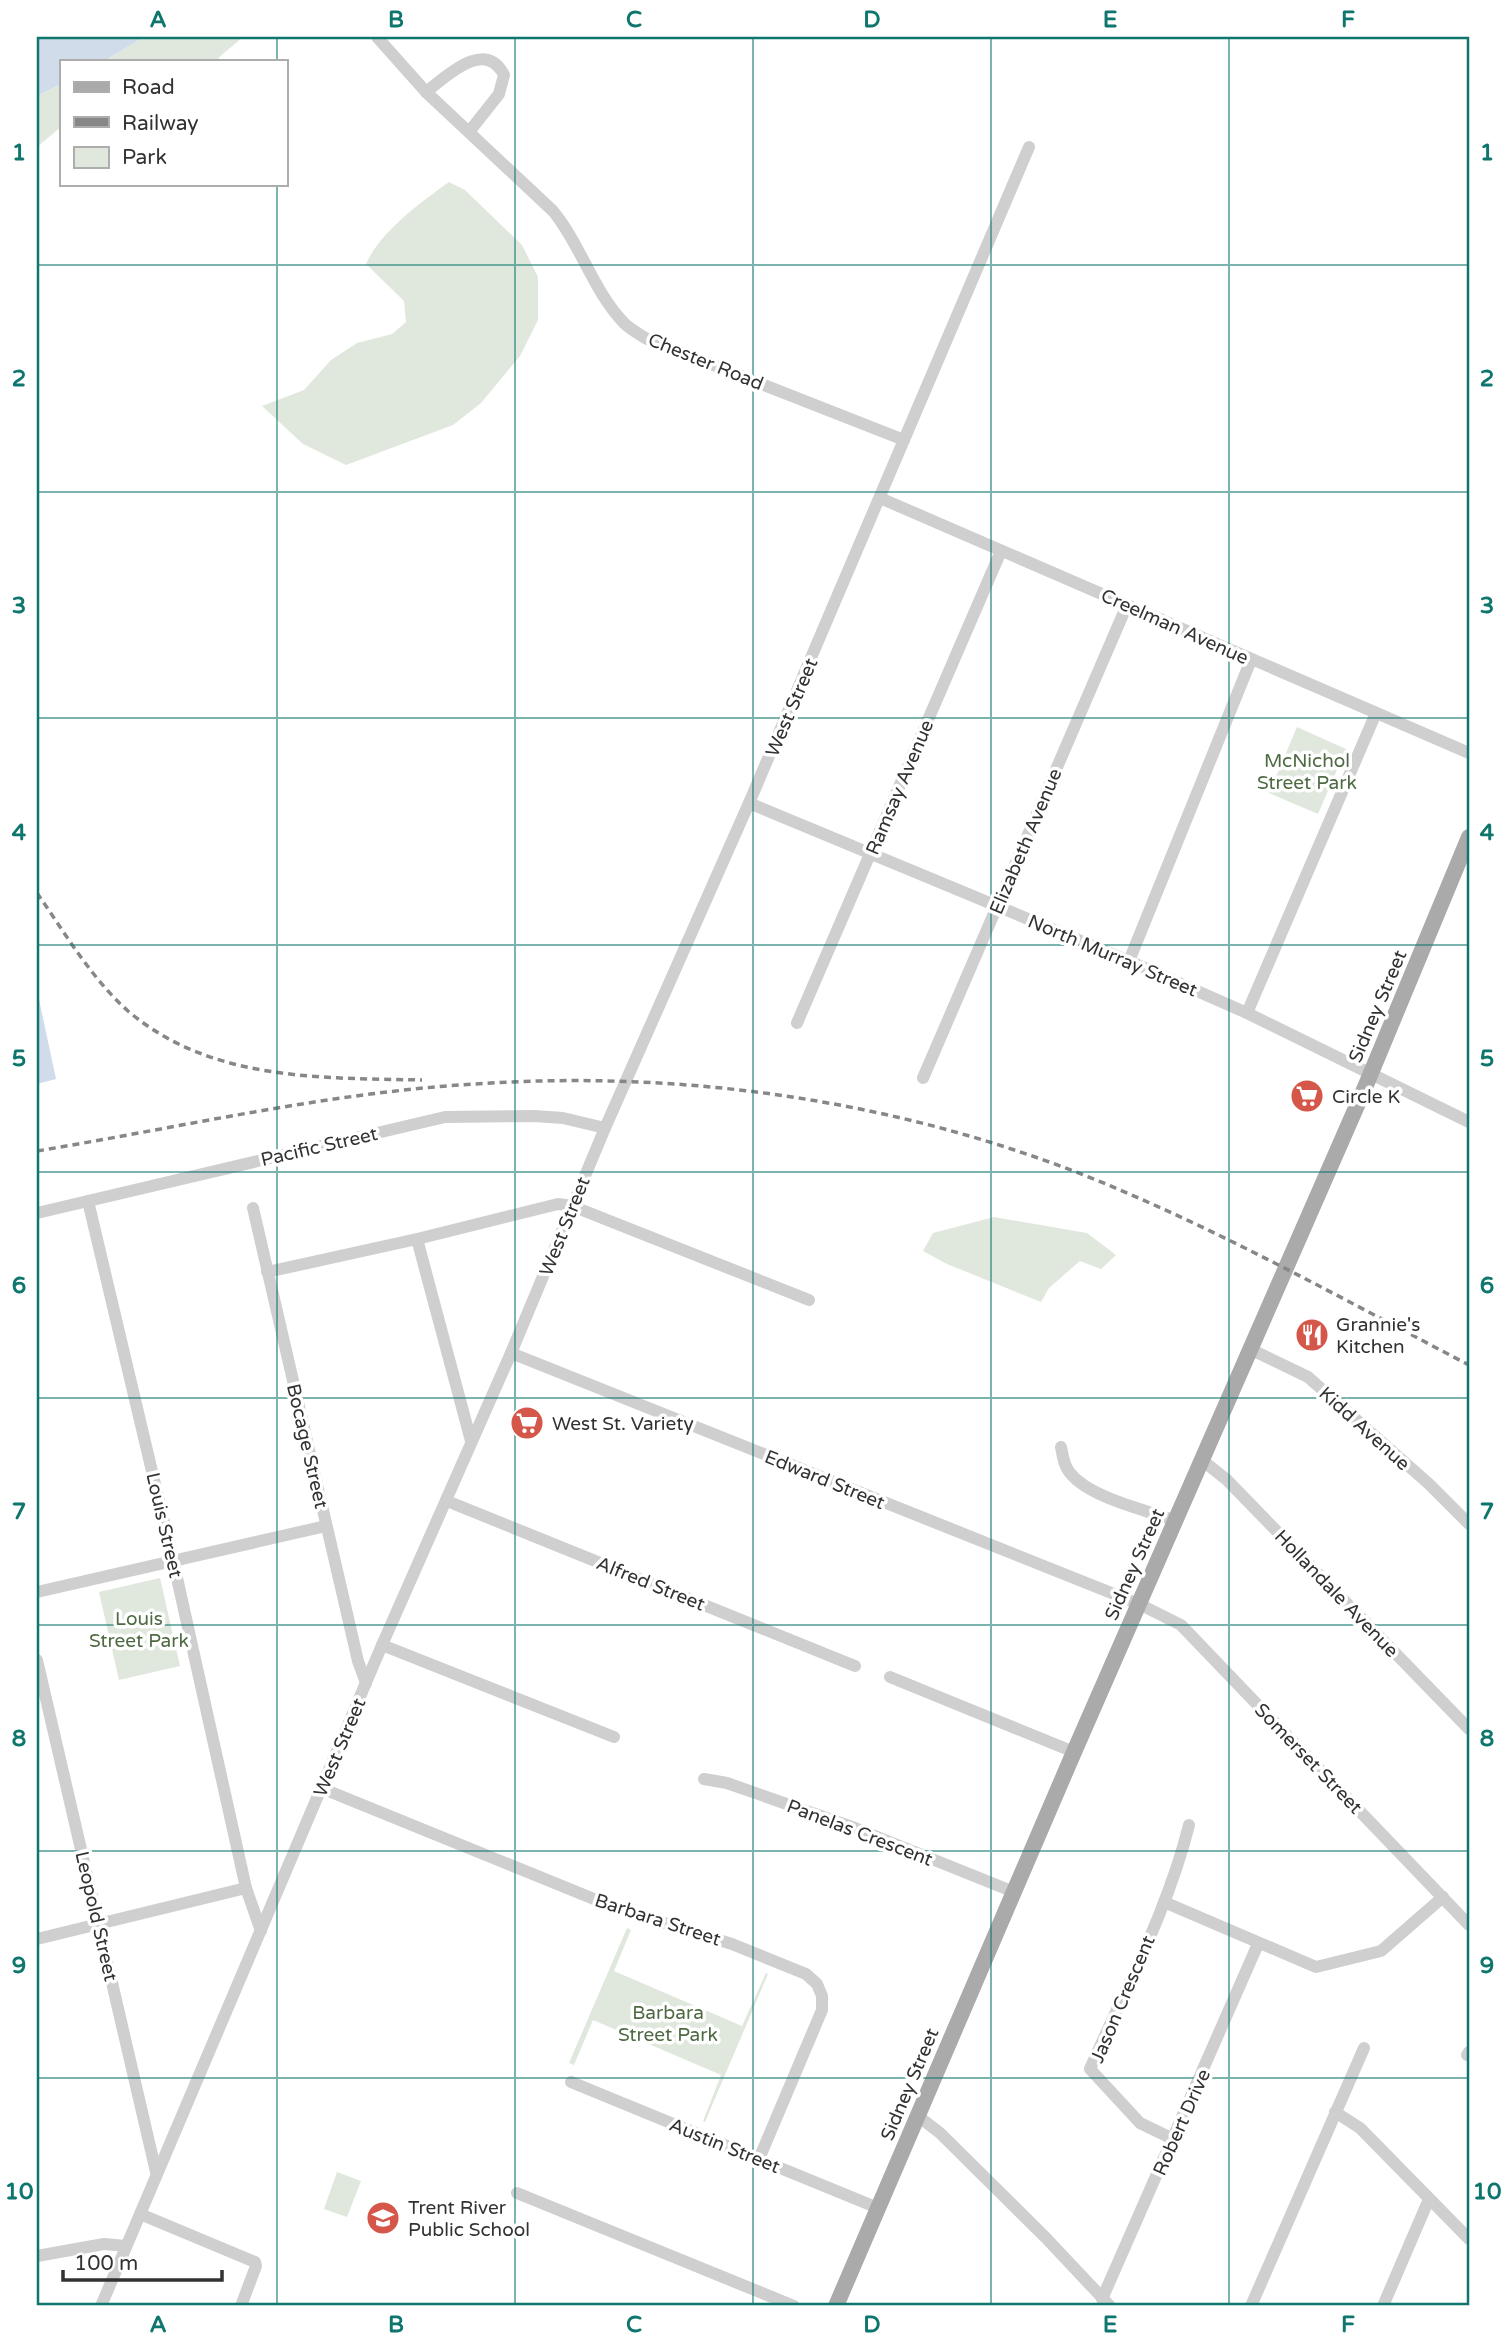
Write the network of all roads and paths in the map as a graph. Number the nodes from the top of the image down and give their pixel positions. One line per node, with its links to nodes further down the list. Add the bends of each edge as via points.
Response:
1 (377, 37): 2 (street, Chester Road)
2 (426, 92): 3 (street, Chester Road); 3 (street, via 477,59 487,58 500,67 505,75 499,94)
3 (469, 132): 5 (street, Chester Road, via 561,220 625,324 647,339)
4 (1030, 147): 5 (street, West Street)
5 (904, 440): 6 (street, West Street)
6 (880, 498): 7 (street, Creelman Avenue); 12 (street, West Street)
7 (1001, 551): 8 (street, Creelman Avenue); 14 (street, Ramsay Avenue)
8 (1127, 605): 9 (street, Creelman Avenue); 15 (street, Elizabeth Avenue)
9 (1251, 660): 10 (street, Creelman Avenue); 16 (street)
10 (1376, 713): 11 (street, Creelman Avenue); 17 (street)
11 (1469, 753)
12 (749, 803): 14 (street, North Murray Street); 22 (street, West Street)
13 (1469, 837): 19 (main road, Sidney Street)
14 (870, 853): 15 (street, North Murray Street); 18 (street, Ramsay Avenue)
15 (997, 906): 16 (street, North Murray Street); 20 (street, Elizabeth Avenue)
16 (1129, 961): 17 (street, North Murray Street)
17 (1247, 1013): 19 (street, North Murray Street)
18 (797, 1023)
19 (1371, 1073): 21 (street, North Murray Street); 30 (main road, Sidney Street)
20 (923, 1078)
21 (1469, 1122)
22 (605, 1128): 23 (street, Pacific Street, via 534,1116 445,1117); 24 (street, West Street)
23 (89, 1201): 26 (street, Pacific Street); 39 (street, Louis Street)
24 (572, 1206): 27 (street, via 558,1204); 29 (street); 31 (street, West Street)
25 (253, 1208): 28 (street, Bocage Street)
26 (37, 1213)
27 (417, 1239): 28 (street); 32 (street)
28 (267, 1272): 38 (street, Bocage Street)
29 (809, 1300)
30 (1250, 1349): 34 (main road, Sidney Street); 37 (street, Kidd Avenue, via 1308,1377)
31 (512, 1353): 32 (street, West Street); 41 (street, Edward Street)
32 (471, 1441): 35 (street, West Street)
33 (1061, 1447): 36 (street, via 1068,1472 1084,1484)
34 (1202, 1460): 36 (main road, Sidney Street); 47 (street, Hollandale Avenue, via 1227,1480)
35 (447, 1501): 42 (street, West Street); 44 (street, Alfred Street)
36 (1176, 1521): 41 (main road, Sidney Street)
37 (1469, 1524)
38 (326, 1526): 39 (street); 46 (street, Bocage Street)
39 (173, 1560): 40 (street); 53 (street, Louis Street)
40 (37, 1592)
41 (1139, 1604): 49 (main road, Sidney Street); 56 (street, Somerset Street, via 1181,1625)
42 (382, 1646): 46 (street, West Street); 48 (street)
43 (37, 1660): 58 (street, Leopold Street)
44 (855, 1666)
45 (890, 1677): 49 (street)
46 (366, 1683): 51 (street, West Street)
47 (1469, 1728)
48 (614, 1737)
49 (1074, 1752): 54 (main road, Sidney Street)
50 (704, 1779): 54 (street, Panelas Crescent, via 855,1828)
51 (321, 1788): 55 (street, West Street); 68 (street, Barbara Street, via 616,1908 732,1944 806,1974 817,1984 822,2010)
52 (1189, 1825): 57 (street, Jason Crescent)
53 (246, 1888): 55 (street, via 259,1901); 58 (street); 60 (street, Louis Street)
54 (1014, 1892): 66 (main road, Sidney Street)
55 (277, 1894): 60 (street, West Street)
56 (1443, 1898): 59 (street, Somerset Street); 62 (street, via 1381,1951 1315,1967)
57 (1164, 1902): 62 (street); 67 (street, Jason Crescent, via 1090,2069 1140,2123)
58 (99, 1924): 61 (street); 69 (street, Leopold Street)
59 (1469, 1925)
60 (261, 1931): 69 (street, West Street)
61 (37, 1939)
62 (1258, 1944): 67 (street, Robert Drive)
63 (1364, 2048): 65 (street)
64 (571, 2082): 68 (street, Austin Street)
65 (1335, 2112): 71 (street, via 1360,2127); 82 (street)
66 (918, 2116): 72 (main road, Sidney Street); 77 (street, via 960,2152)
67 (1173, 2139): 77 (street, Robert Drive)
68 (759, 2159): 72 (street, Austin Street)
69 (156, 2172): 73 (street, West Street)
70 (517, 2193): 80 (street)
71 (1429, 2199): 74 (street); 83 (street)
72 (878, 2208): 81 (main road, Sidney Street)
73 (140, 2214): 75 (street, West Street); 79 (street, via 252,2259 256,2266)
74 (1469, 2239)
75 (126, 2246): 76 (street, via 104,2244); 78 (street, West Street)
76 (37, 2256)
77 (1106, 2303)
78 (101, 2306)
79 (241, 2306)
80 (794, 2306)
81 (836, 2306)
82 (1251, 2306)
83 (1383, 2306)

